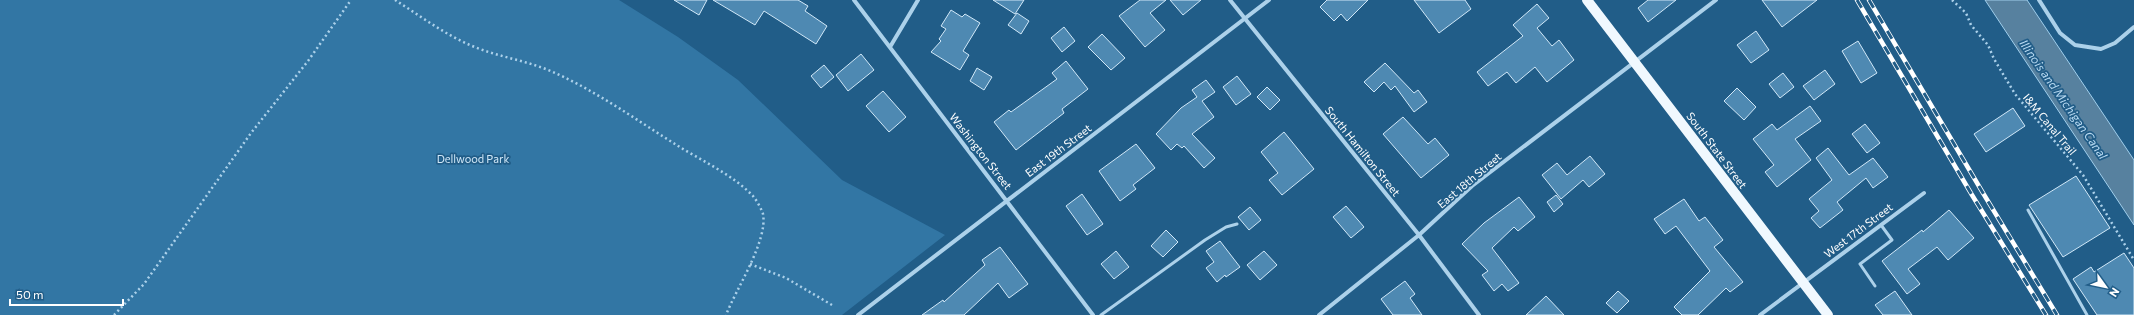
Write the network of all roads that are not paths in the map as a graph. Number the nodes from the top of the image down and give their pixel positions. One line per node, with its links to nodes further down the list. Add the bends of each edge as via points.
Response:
1 (854, 0): 11 (street, Washington Street)
2 (918, 0): 11 (street)
3 (1230, 0): 9 (street, South Hamilton Street)
4 (1269, 0): 9 (street, East 19th Street)
5 (1587, 0): 12 (main road, South State Street)
6 (1716, 0): 8 (street, East 18th Street)
7 (2039, 0): 10 (street, via 2060,33 2075,45 2101,49 2115,43)
8 (1710, 2): 12 (street, East 18th Street)
9 (1245, 18): 14 (street, East 19th Street); 18 (street, South Hamilton Street)
10 (2134, 27)
11 (890, 47): 14 (street, Washington Street)
12 (1635, 63): 18 (street, East 18th Street, via 1472,186); 19 (main road, South State Street)
13 (1924, 193): 17 (street, West 17th Street)
14 (1007, 200): 22 (street, East 19th Street); 23 (street, Washington Street)
15 (2028, 210): 28 (lane)
16 (1237, 224): 24 (lane, via 1205,240)
17 (1881, 225): 19 (street, West 17th Street); 20 (lane, via 1892,240 1860,264)
18 (1419, 235): 25 (street, East 18th Street); 26 (street, South Hamilton Street)
19 (1804, 282): 21 (main road, South State Street); 27 (street, West 17th Street)
20 (1875, 286)
21 (1826, 314)
22 (858, 315)
23 (1093, 315)
24 (1101, 315)
25 (1319, 315)
26 (1479, 315)
27 (1760, 315)
28 (2087, 315)

